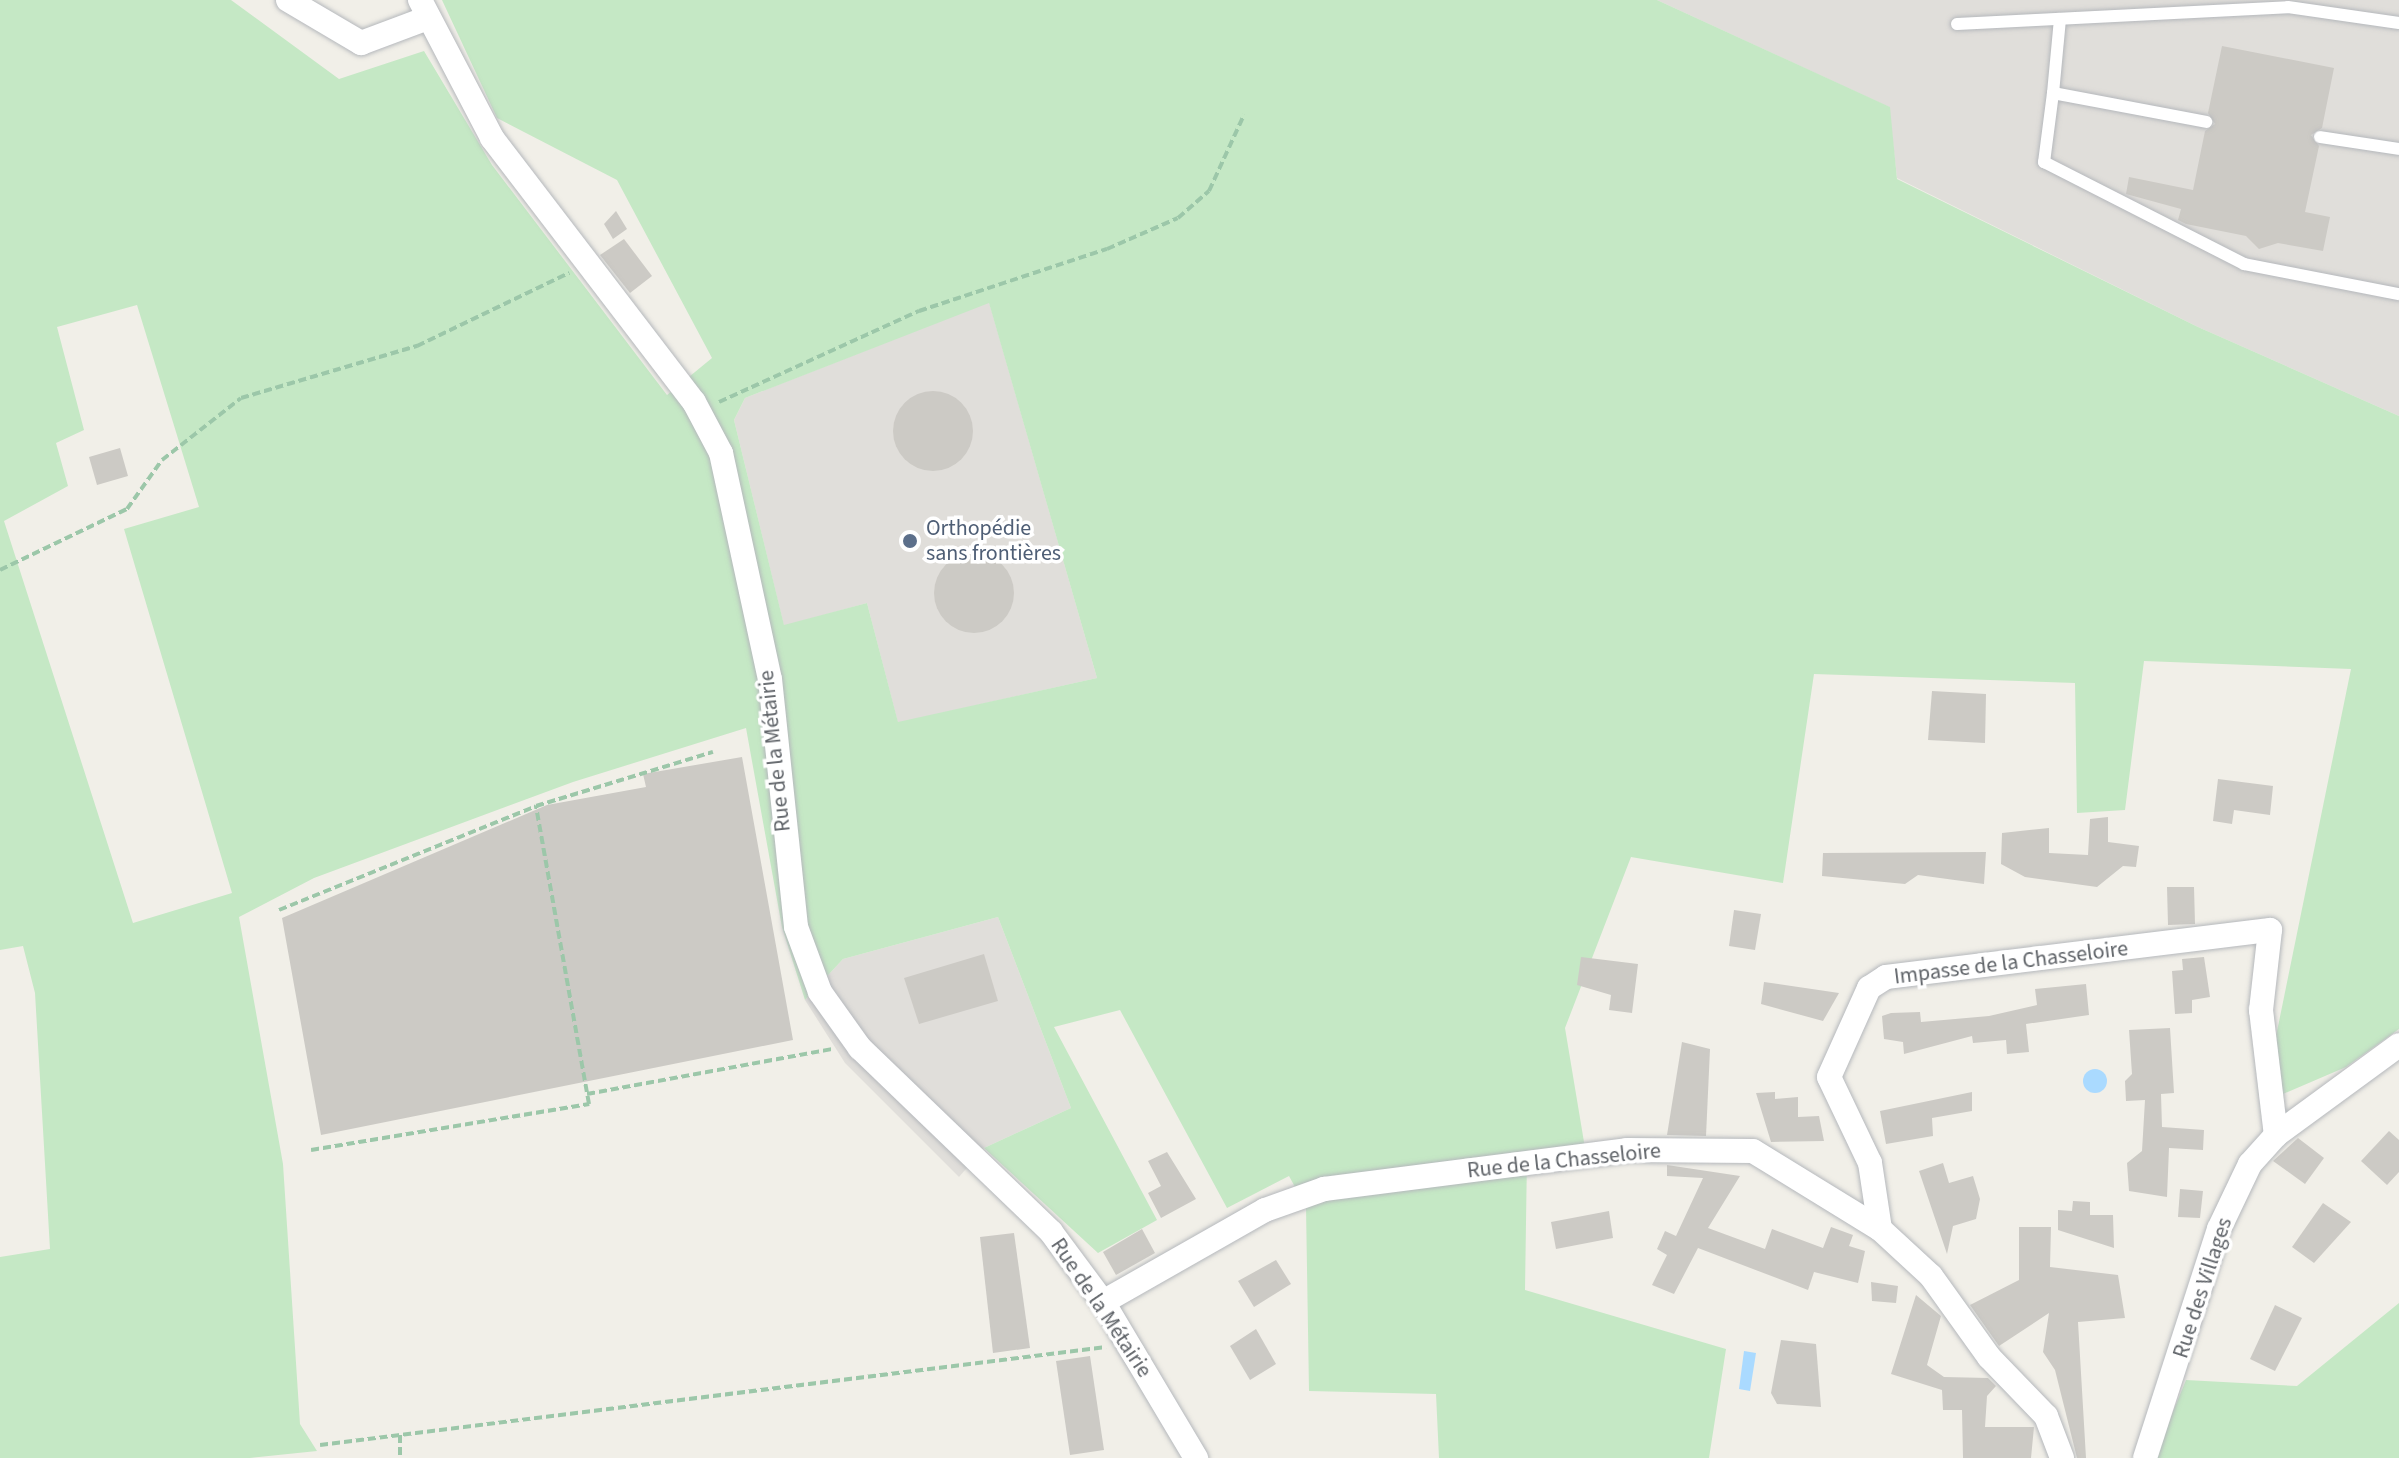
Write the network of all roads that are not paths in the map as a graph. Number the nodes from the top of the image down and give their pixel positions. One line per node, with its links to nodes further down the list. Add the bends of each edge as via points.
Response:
1 (288, 0): 2 (street, via 361,43)
2 (424, 9): 14 (street, Rue de la Métairie, via 492,138 701,414 740,514 770,679 796,927 820,992 851,1036 1051,1232)
3 (2060, 19): 4 (lane, via 2288,7); 5 (lane); 6 (lane)
4 (2399, 23)
5 (1957, 24)
6 (2053, 93): 7 (lane); 10 (lane, via 2044,162 2244,264)
7 (2206, 122)
8 (2320, 137): 9 (lane)
9 (2399, 149)
10 (2399, 294)
11 (2399, 1045): 12 (street, Rue des Villages)
12 (2276, 1135): 13 (street, Impasse de la Chasseloire, via 2261,1010 2270,930 1886,977 1869,988 1829,1077 1870,1163); 17 (street, Rue des Villages, via 2250,1164 2219,1229)
13 (1880, 1229): 14 (street, Rue de la Chasseloire, via 1753,1151 1627,1150 1324,1189 1216,1235); 16 (street, Rue de la Chasseloire, via 1931,1276 1989,1357 2046,1416)
14 (1103, 1302): 15 (street, Rue de la Métairie)
15 (1196, 1458)
16 (2062, 1458)
17 (2145, 1458)

